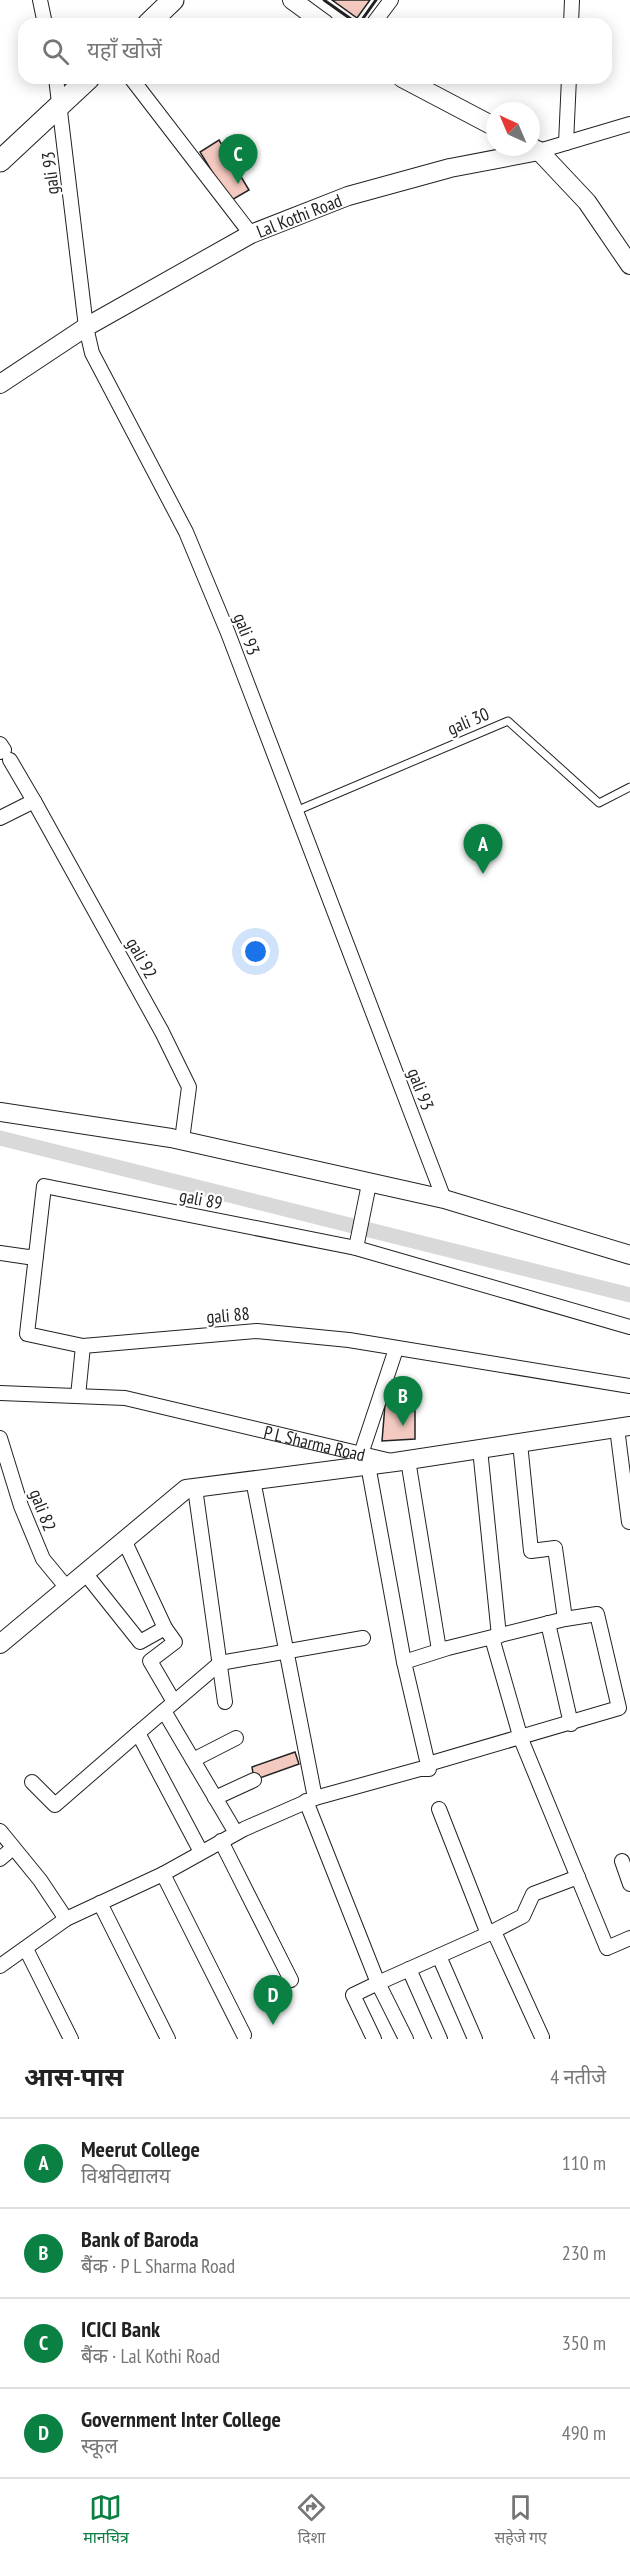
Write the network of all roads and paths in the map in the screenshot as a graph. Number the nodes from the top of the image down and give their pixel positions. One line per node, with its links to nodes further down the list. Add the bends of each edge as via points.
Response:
1 (40, 0): 6 (street)
2 (173, 0): 7 (main road)
3 (292, 0): 8 (street)
4 (391, 0): 9 (street)
5 (572, 0): 10 (street)
6 (44, 18)
7 (154, 18)
8 (317, 18)
9 (378, 18)
10 (571, 18)
11 (57, 84): 16 (street, gali 93)
12 (83, 84): 16 (main road)
13 (135, 84): 24 (street)
14 (413, 84): 17 (street)
15 (569, 84): 19 (street)
16 (61, 104): 23 (main road); 26 (street, gali 93)
17 (486, 122)
18 (630, 124): 19 (street, Lal Kothi Road)
19 (566, 143): 20 (street, Lal Kothi Road)
20 (540, 148)
21 (540, 154): 25 (street, via 587,202)
22 (504, 156): 24 (street, Lal Kothi Road, via 348,196)
23 (0, 161)
24 (251, 234): 26 (street, Lal Kothi Road)
25 (630, 265)
26 (86, 327): 27 (street, Lal Kothi Road); 31 (street, gali 93, via 92,353 186,532)
27 (0, 384)
28 (3, 752): 30 (street, gali 92)
29 (630, 787): 31 (lane, gali 30, via 599,803 508,721)
30 (34, 801): 32 (street); 34 (street, gali 92, via 189,1087)
31 (296, 811): 36 (street, gali 93)
32 (0, 818)
33 (0, 1111): 34 (street)
34 (182, 1140): 35 (street)
35 (369, 1184): 36 (street); 37 (street)
36 (444, 1199): 39 (street)
37 (356, 1248): 40 (street, gali 89, via 44,1186); 41 (street)
38 (0, 1253): 40 (street)
39 (630, 1255)
40 (36, 1256): 42 (street, gali 88, via 27,1334)
41 (630, 1327)
42 (83, 1346): 43 (street, gali 88, via 257,1331); 46 (street)
43 (396, 1349): 44 (street, gali 88); 51 (street)
44 (630, 1386)
45 (0, 1393): 46 (street, P L Sharma Road)
46 (78, 1396): 51 (street, P L Sharma Road, via 125,1398)
47 (624, 1427): 49 (street); 55 (street)
48 (0, 1438): 58 (street, gali 82, via 21,1506 44,1559)
49 (520, 1443): 50 (street); 59 (street, via 531,1551 555,1548)
50 (480, 1449): 52 (street); 62 (street)
51 (365, 1460): 52 (street); 53 (street); 67 (street)
52 (401, 1461): 65 (street)
53 (253, 1480): 54 (street); 66 (street)
54 (195, 1488): 56 (street, via 186,1489); 68 (street)
55 (629, 1522)
56 (124, 1540): 57 (street); 61 (street)
57 (85, 1574): 58 (street); 61 (street, via 140,1642)
58 (67, 1588): 64 (street)
59 (565, 1619): 60 (street); 71 (street, via 597,1614)
60 (548, 1623): 62 (street); 72 (street)
61 (165, 1628): 70 (street, via 175,1641 150,1661)
62 (495, 1637): 65 (street); 75 (street)
63 (363, 1638): 66 (street)
64 (0, 1644)
65 (439, 1650): 67 (street)
66 (286, 1652): 68 (street); 81 (street)
67 (404, 1662): 77 (street)
68 (220, 1663): 69 (street); 70 (street)
69 (225, 1702)
70 (169, 1706): 73 (street); 76 (street)
71 (625, 1707): 72 (street)
72 (571, 1724): 75 (street)
73 (138, 1734): 79 (street, via 55,1805); 87 (street)
74 (236, 1738): 76 (street)
75 (521, 1739): 77 (street); 91 (street)
76 (193, 1760): 80 (street)
77 (428, 1764): 81 (street, via 429,1769)
78 (254, 1780): 80 (street)
79 (32, 1782)
80 (216, 1798): 84 (street)
81 (311, 1799): 84 (street); 102 (street)
82 (439, 1809): 95 (street)
83 (0, 1831): 86 (street)
84 (236, 1833): 85 (street)
85 (221, 1841): 87 (street); 101 (street)
86 (14, 1848): 88 (street); 94 (street)
87 (201, 1852): 90 (street)
88 (0, 1859)
89 (622, 1861): 92 (street)
90 (162, 1874): 93 (street); 103 (street)
91 (578, 1876): 95 (street, via 533,1894 523,1916); 96 (street, via 607,1948)
92 (630, 1884)
93 (100, 1903): 94 (street); 106 (street)
94 (66, 1918): 97 (street)
95 (488, 1934): 98 (street); 104 (street, via 495,1934)
96 (630, 1938)
97 (26, 1949): 99 (street); 105 (street)
98 (439, 1956): 100 (street); 110 (street)
99 (0, 1966)
100 (410, 1969): 102 (street); 109 (street)
101 (291, 1980)
102 (378, 1983): 107 (street, via 352,1995); 108 (street)
103 (244, 2035)
104 (542, 2037)
105 (71, 2039)
106 (168, 2039)
107 (374, 2039)
108 (406, 2039)
109 (440, 2039)
110 (475, 2039)

